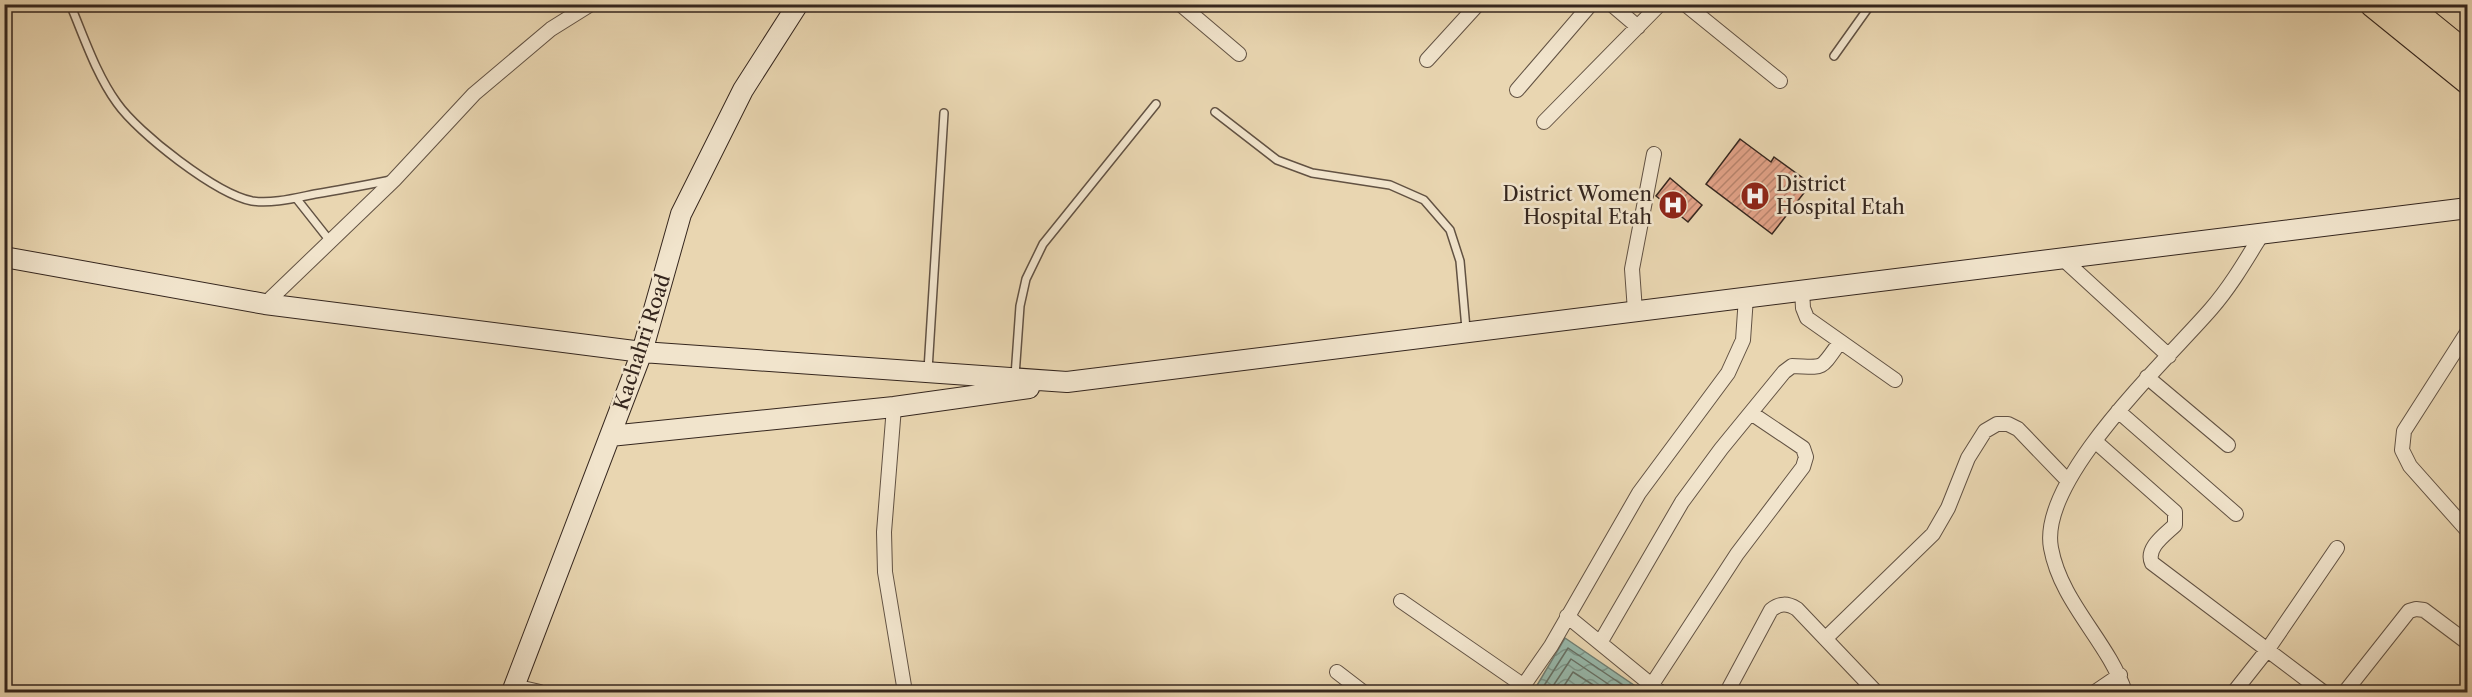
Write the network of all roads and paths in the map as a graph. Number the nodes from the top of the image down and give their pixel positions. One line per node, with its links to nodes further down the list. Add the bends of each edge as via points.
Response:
1 (70, 4): 27 (lane, via 117,103 140,128 230,195 253,201)
2 (591, 4): 26 (street, via 551,29 474,94)
3 (798, 4): 40 (street, Kachahri Road, via 743,90 681,214)
4 (1180, 4): 14 (street)
5 (1478, 4): 17 (street)
6 (1591, 4): 20 (street)
7 (1611, 4): 13 (street)
8 (1660, 4): 13 (street)
9 (1685, 4): 18 (street)
10 (1871, 4): 15 (lane)
11 (2373, 4): 19 (highway)
12 (2404, 4): 16 (highway)
13 (1638, 27): 24 (street)
14 (1239, 54)
15 (1834, 56)
16 (2468, 56)
17 (1427, 60)
18 (1780, 81)
19 (2468, 81)
20 (1517, 90)
21 (1156, 104): 44 (lane, via 1043,244 1026,279 1020,306)
22 (1215, 112): 38 (lane, via 1277,160 1312,173 1390,185 1424,200 1450,230 1460,261)
23 (944, 113): 42 (lane)
24 (1544, 122)
25 (1654, 154): 36 (street, via 1632,269)
26 (394, 180): 27 (lane); 30 (street)
27 (296, 198): 30 (lane)
28 (2468, 208): 29 (street)
29 (2262, 234): 32 (street); 41 (street, via 2213,307)
30 (330, 241): 35 (street)
31 (4, 257): 35 (street)
32 (2062, 258): 33 (street); 41 (street)
33 (1802, 290): 34 (street); 39 (street, via 1807,318)
34 (1746, 297): 36 (street); 58 (street, via 1743,340 1728,373 1639,493)
35 (265, 304): 40 (street)
36 (1635, 310): 38 (street)
37 (2468, 331): 55 (street, via 2404,431 2402,450 2410,466)
38 (1466, 332): 46 (street)
39 (1840, 342): 45 (street); 49 (street, via 1823,366 1792,366 1784,372)
40 (642, 352): 42 (street); 50 (street, Kachahri Road)
41 (2169, 356): 43 (street)
42 (928, 372): 44 (street)
43 (2147, 377): 48 (street); 52 (street)
44 (1015, 378): 46 (street)
45 (1895, 380)
46 (1067, 382): 47 (street)
47 (894, 407): 50 (street); 69 (street, via 884,532 885,572)
48 (2118, 411): 51 (street); 54 (street)
49 (1751, 413): 60 (street, via 1682,502); 67 (street, via 1803,448 1803,467 1737,554)
50 (610, 436): 65 (street, Kachahri Road)
51 (2096, 442): 53 (street); 62 (street, via 2175,512 2175,525 2151,551 2152,563)
52 (2228, 445)
53 (2068, 481): 59 (street, via 2018,429 1996,424 1985,431 1968,458 1933,534); 64 (street, via 2052,514 2051,546 2064,585)
54 (2236, 514)
55 (2466, 529)
56 (2337, 548): 62 (street)
57 (1401, 601): 66 (street)
58 (1567, 616): 60 (street); 66 (street)
59 (1826, 638): 71 (street, via 1797,609 1778,604 1771,610); 72 (street)
60 (1600, 643): 67 (street)
61 (2468, 643): 77 (street, via 2424,610 2409,610)
62 (2268, 649): 75 (street); 76 (street)
63 (1337, 672): 70 (street)
64 (2120, 675): 73 (street); 74 (street)
65 (513, 689): 68 (street)
66 (1521, 689)
67 (1656, 689)
68 (540, 693)
69 (905, 693)
70 (1363, 693)
71 (1727, 693)
72 (1876, 693)
73 (2096, 693)
74 (2125, 693)
75 (2234, 693)
76 (2324, 693)
77 (2345, 693)

